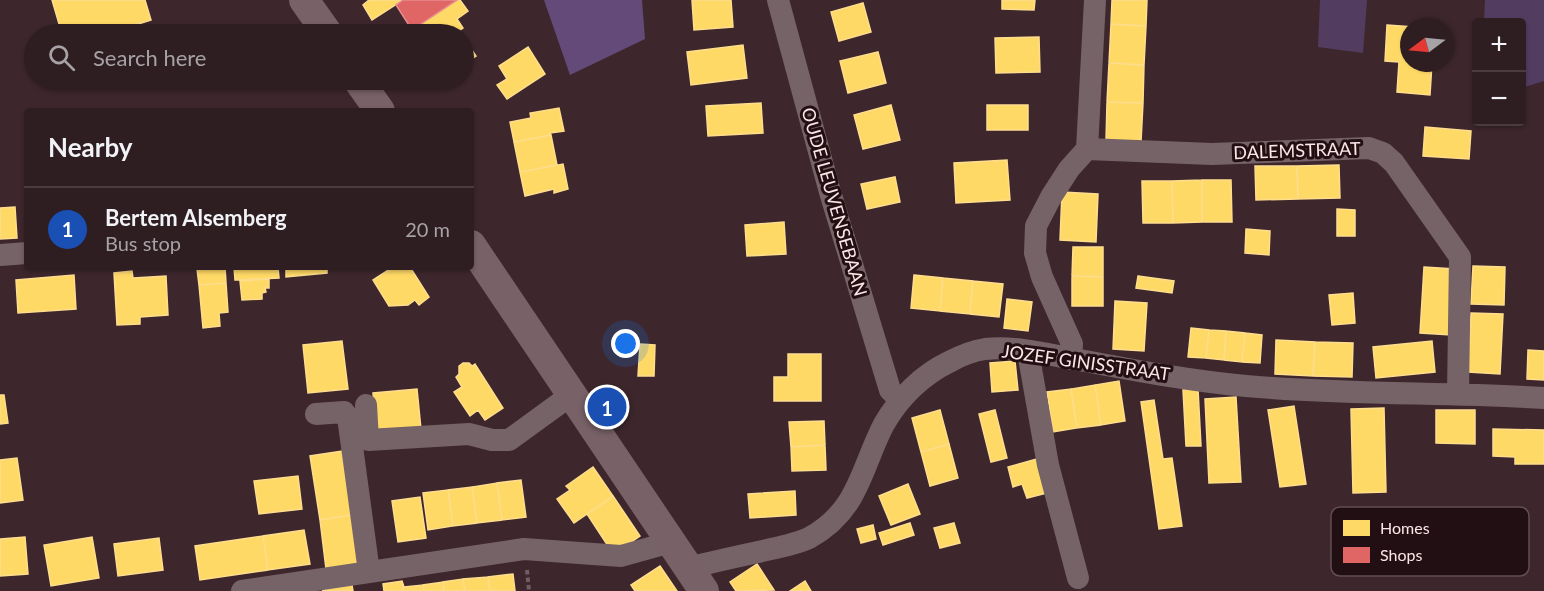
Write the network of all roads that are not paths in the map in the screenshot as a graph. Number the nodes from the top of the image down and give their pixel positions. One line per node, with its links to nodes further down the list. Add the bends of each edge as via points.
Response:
1 (304, 0): 4 (main road)
2 (778, 0): 16 (street, OUDE LEUVENSEBAAN, via 830,192 890,390)
3 (1095, 0): 7 (street)
4 (321, 24)
5 (365, 90): 6 (main road)
6 (378, 108)
7 (1087, 149): 12 (street, via 1068,169 1036,226 1035,253 1072,344); 13 (street, DALEMSTRAAT, via 1212,154 1369,148 1383,153 1460,257)
8 (474, 250): 14 (main road)
9 (24, 253): 10 (street)
10 (0, 255)
11 (1028, 352): 12 (street, JOZEF GINISSTRAAT); 16 (street, JOZEF GINISSTRAAT, via 985,349 964,354 921,380); 21 (street, via 1048,465)
12 (1071, 359): 13 (street, JOZEF GINISSTRAAT, via 1244,386)
13 (1458, 394): 15 (street, JOZEF GINISSTRAAT)
14 (571, 395): 17 (street, via 509,440 492,441 468,434 368,440); 19 (main road)
15 (1544, 398)
16 (900, 400): 22 (street, JOZEF GINISSTRAAT, via 884,424 856,491 828,525 808,538)
17 (366, 405)
18 (316, 414): 20 (street, via 344,412 348,417)
19 (671, 542): 20 (street, via 621,556 524,549); 22 (main road)
20 (369, 572): 23 (street)
21 (1077, 578)
22 (696, 579)
23 (242, 591)

